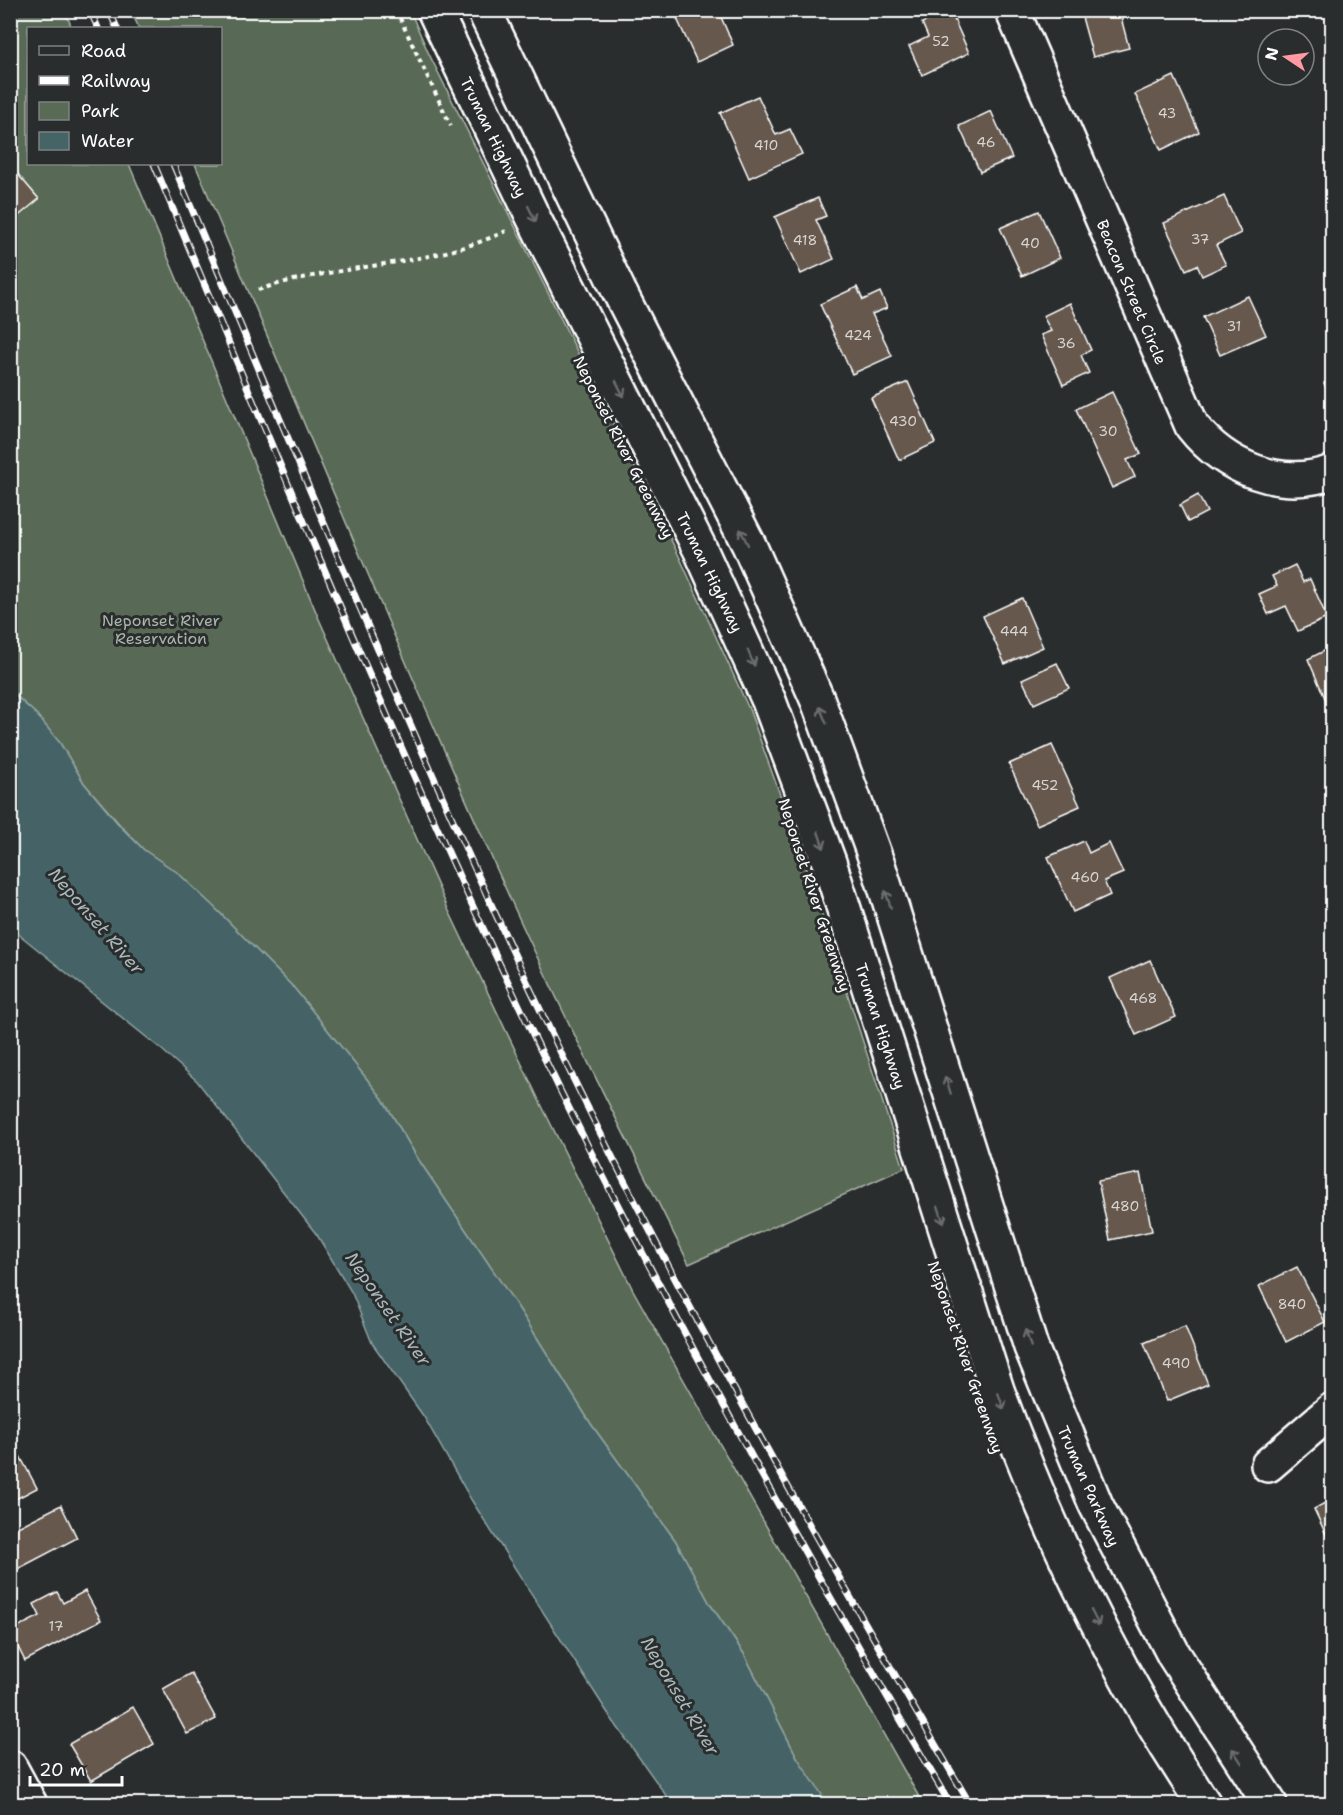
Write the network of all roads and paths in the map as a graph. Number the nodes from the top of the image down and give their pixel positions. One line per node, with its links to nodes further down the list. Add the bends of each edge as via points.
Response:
1 (396, 10): 5 (path)
2 (434, 10): 6 (main road, Truman Highway, one-way to 6)
3 (484, 10): 11 (main road)
4 (1012, 10): 13 (main road, Beacon Street Circle, via 1192,426 1218,454 1257,473 1301,479)
5 (453, 131)
6 (533, 217): 8 (path); 12 (main road, Truman Highway)
7 (499, 222): 8 (path)
8 (504, 232): 9 (path); 10 (path, via 464,248)
9 (509, 243)
10 (258, 290)
11 (619, 291): 12 (main road); 16 (main road, Truman Parkway, one-way to 11, via 1047,1390 879,868 818,701 749,545)
12 (580, 310): 17 (main road, Truman Highway, one-way to 17, via 700,549 769,701 829,862 1015,1438)
13 (1332, 473)
14 (1332, 1410): 15 (main road)
15 (1268, 1465)
16 (1126, 1565): 17 (main road); 21 (main road, Truman Parkway, one-way to 16, via 1174,1655)
17 (1079, 1587): 20 (main road, one-way to 20, via 1143,1706)
18 (10, 1767): 19 (main road)
19 (30, 1804)
20 (1204, 1804)
21 (1270, 1804)

